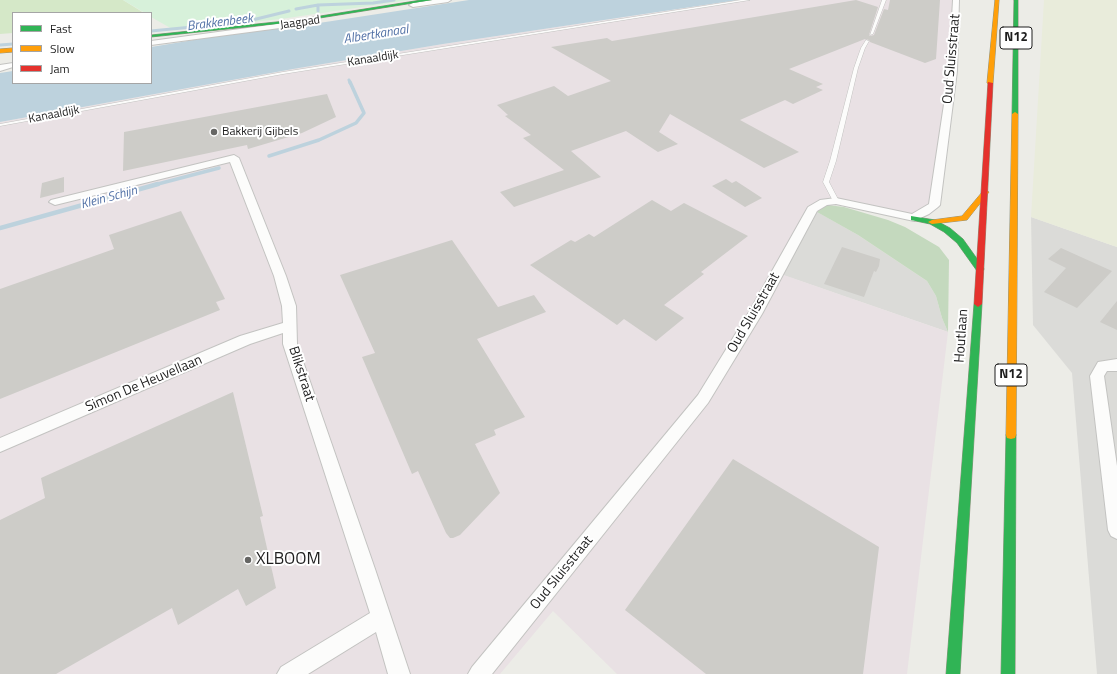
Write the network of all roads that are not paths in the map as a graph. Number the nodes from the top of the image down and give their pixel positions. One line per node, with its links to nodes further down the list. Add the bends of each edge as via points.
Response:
1 (430, 0): 9 (main road, via 296,20)
2 (448, 0): 11 (street, Jaagpad)
3 (748, 0): 16 (lane, Kanaaldijk, via 283,73)
4 (884, 0): 8 (lane)
5 (956, 0): 20 (street, Oud Sluisstraat, via 953,71 934,205)
6 (997, 0): 17 (main road, Houtlaan / N12)
7 (1016, 0): 34 (main road, N12)
8 (871, 34)
9 (152, 36)
10 (868, 41): 18 (lane, via 856,68 826,182)
11 (152, 43)
12 (12, 50): 13 (main road)
13 (0, 51)
14 (12, 66): 15 (street)
15 (0, 68)
16 (0, 125)
17 (985, 192): 21 (main road, via 964,218); 22 (main road, Houtlaan / N12)
18 (836, 201): 20 (street, Oud Sluisstraat); 32 (street, Oud Sluisstraat, via 824,202 812,209 755,314 703,399)
19 (55, 202): 23 (street, Blikstraat, via 234,158 280,276 288,306)
20 (914, 218): 21 (main road)
21 (932, 222): 22 (main road, via 956,237)
22 (980, 269): 33 (main road, Houtlaan / N12)
23 (289, 326): 26 (street, Simon De Heuvellaan, via 246,340); 29 (street, Blikstraat, via 290,344)
24 (1117, 366): 25 (street, via 1103,366 1097,376)
25 (1106, 444): 27 (street); 28 (street)
26 (0, 445)
27 (1117, 458)
28 (1117, 530)
29 (381, 618): 30 (street); 31 (street, Blikstraat)
30 (288, 674)
31 (399, 674)
32 (479, 674)
33 (953, 674)
34 (1008, 674)

